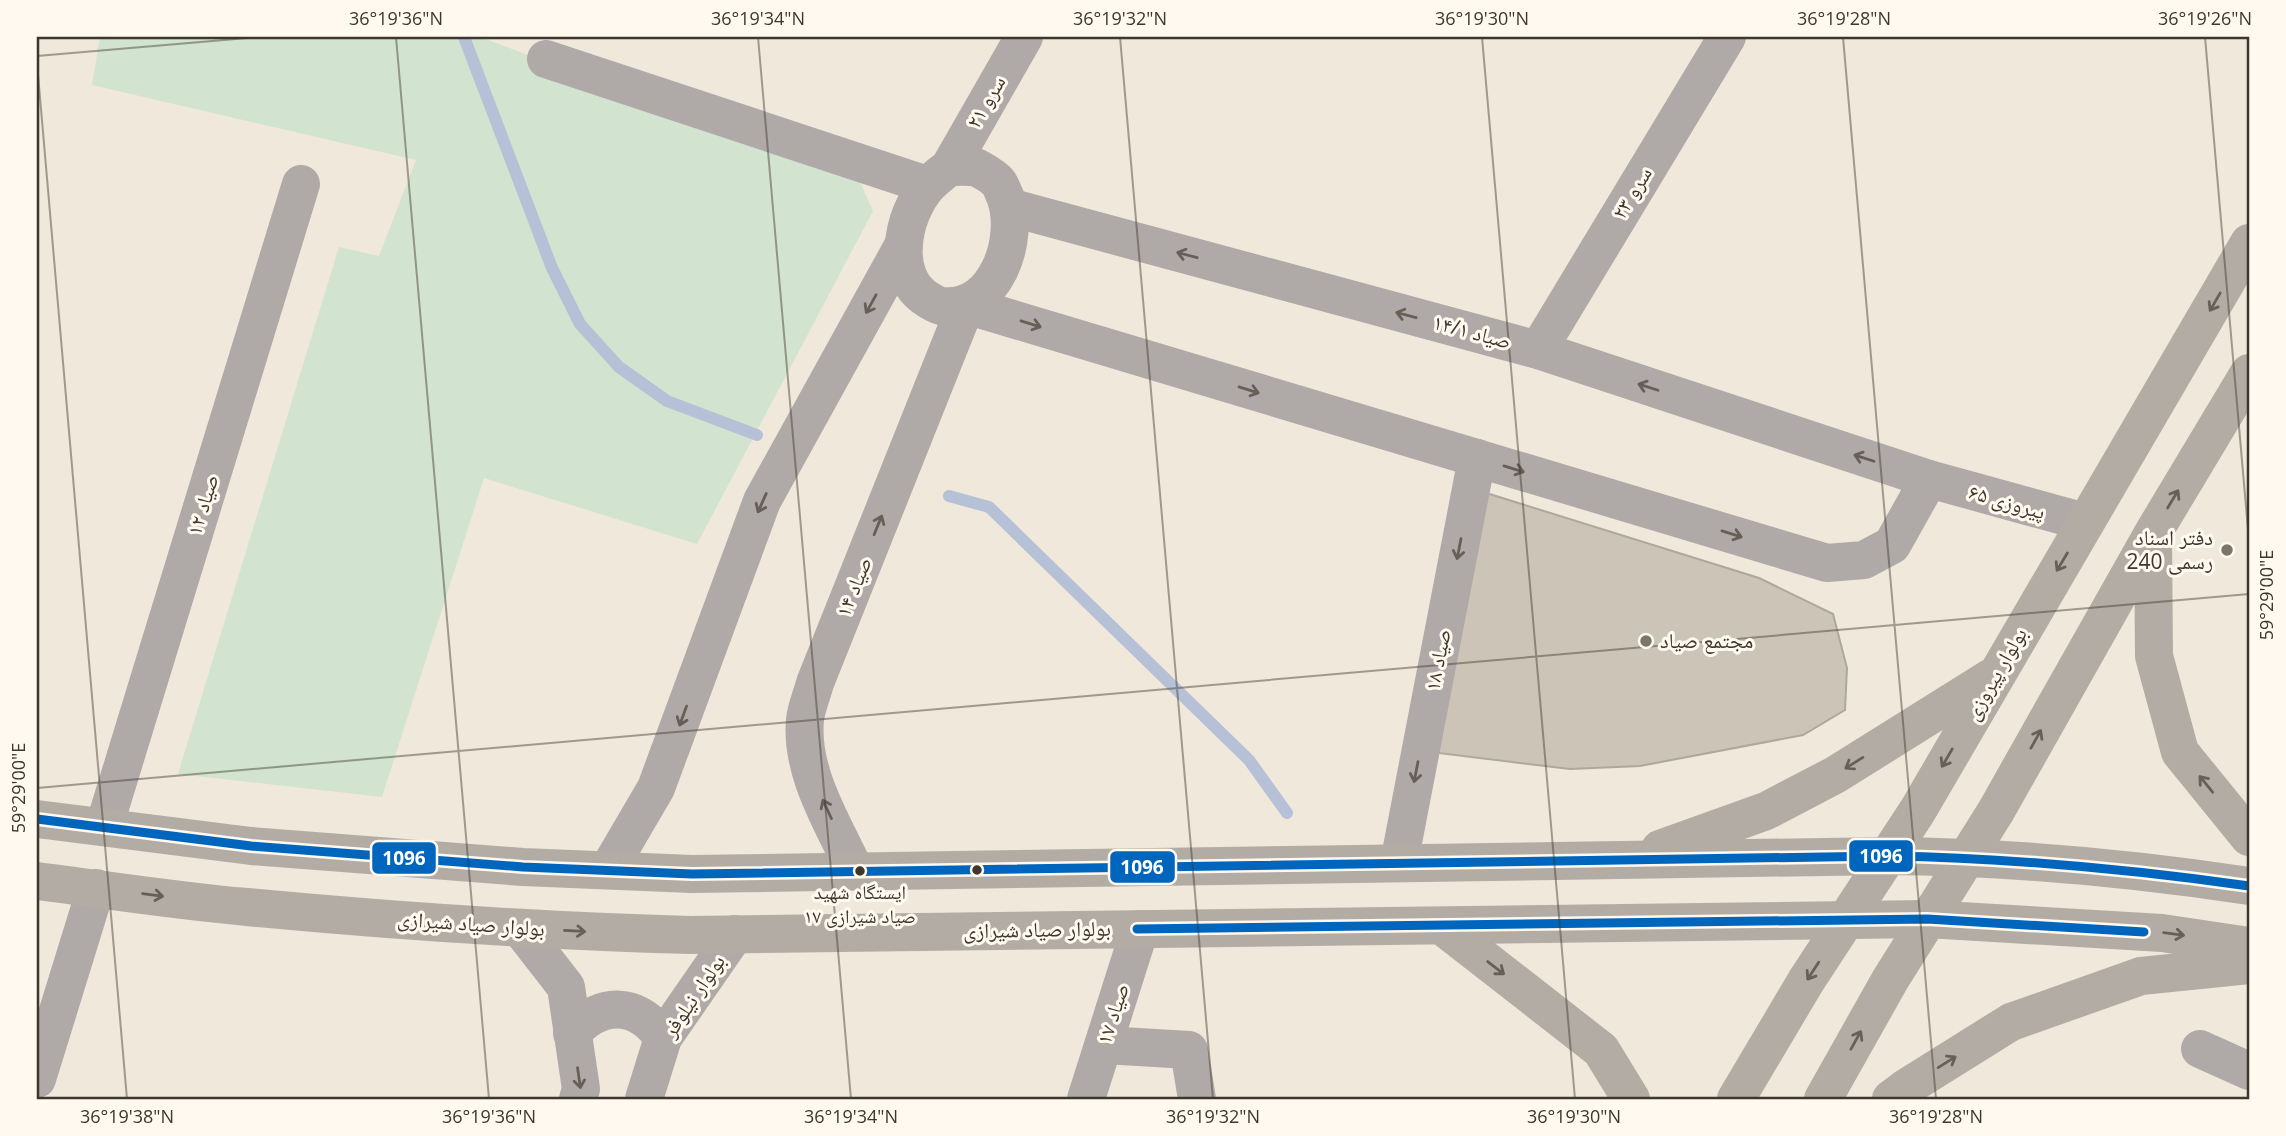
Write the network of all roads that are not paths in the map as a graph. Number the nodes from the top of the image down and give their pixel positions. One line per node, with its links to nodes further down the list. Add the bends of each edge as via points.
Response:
1 (1024, 37): 4 (street, سرو ۲۱)
2 (1727, 37): 10 (street, سرو ۲۳)
3 (546, 59): 4 (street)
4 (938, 176): 6 (street, via 976,167 999,182); 8 (street, via 915,203)
5 (301, 184): 18 (street, صیاد ۱۲)
6 (1009, 207): 9 (street, via 1011,230 1000,270 987,289); 10 (street, صیاد ۱۴/۱, one-way to 6)
7 (2249, 243): 14 (main road, بولوار پیروزی, one-way to 14)
8 (904, 244): 9 (street, via 905,266 915,291 939,306); 24 (street, one-way to 24, via 762,501 656,788)
9 (966, 305): 12 (street, one-way to 12); 25 (street, صیاد ۱۴, one-way to 9, via 806,757 805,719 815,683)
10 (1538, 350): 13 (street, صیاد ۱۴/۱, one-way to 10)
11 (2249, 373): 15 (main road, one-way to 11)
12 (1477, 458): 13 (street, one-way to 13, via 1827,563 1864,560 1892,545); 23 (street, صیاد ۱۸, one-way to 23)
13 (1929, 479): 14 (street, پیروزی ۶۵)
14 (2085, 523): 16 (main road, بولوار پیروزی, one-way to 16)
15 (2153, 533): 19 (main road, one-way to 15, via 2180,752 2154,656); 21 (main road, one-way to 15)
16 (1995, 675): 20 (main road, بولوار پیروزی, one-way to 20); 22 (main road, one-way to 22, via 1835,775 1766,811)
17 (37, 819): 18 (main road)
18 (104, 827): 24 (main road, via 251,846); 28 (main road)
19 (2249, 837)
20 (1887, 856): 21 (main road); 22 (main road); 29 (main road, بولوار پیروزی)
21 (1967, 857): 27 (main road, via 2170,874); 30 (main road)
22 (1630, 860): 23 (main road)
23 (1399, 863): 25 (main road)
24 (608, 870): 25 (main road, via 692,874)
25 (855, 871)
26 (37, 881): 28 (main road, بولوار صیاد شیرازی)
27 (2249, 886)
28 (96, 888): 32 (main road, بولوار صیاد شیرازی, one-way to 32, via 245,907); 42 (street)
29 (1847, 919): 30 (main road, بولوار صیاد شیرازی); 31 (main road, بولوار صیاد شیرازی); 48 (main road, بولوار پیروزی, one-way to 48)
30 (1927, 919): 35 (main road, بولوار صیاد شیرازی, one-way to 35, via 2162,933); 49 (main road, one-way to 30)
31 (1442, 926): 33 (main road, بولوار صیاد شیرازی); 47 (main road, one-way to 47, via 1601,1050)
32 (520, 928): 34 (main road, بولوار صیاد شیرازی, one-way to 34); 37 (street, via 566,987)
33 (1140, 929): 34 (main road, بولوار صیاد شیرازی); 39 (street, صیاد ۱۷)
34 (735, 934): 38 (street, بولوار نیلوفر)
35 (2249, 946)
36 (2249, 965): 50 (main road, one-way to 36, via 2011,1022 2141,975)
37 (572, 1033): 38 (street, via 583,1021 611,1009 642,1016); 43 (street, one-way to 43, via 581,1089)
38 (663, 1038): 44 (street, بولوار نیلوفر)
39 (1104, 1045): 45 (street, صیاد ۱۷); 46 (street, via 1189,1050)
40 (2200, 1049): 41 (street)
41 (2249, 1071)
42 (37, 1079)
43 (578, 1099)
44 (644, 1099)
45 (1086, 1099)
46 (1197, 1099)
47 (1631, 1099)
48 (1736, 1099)
49 (1823, 1099)
50 (1891, 1099)

